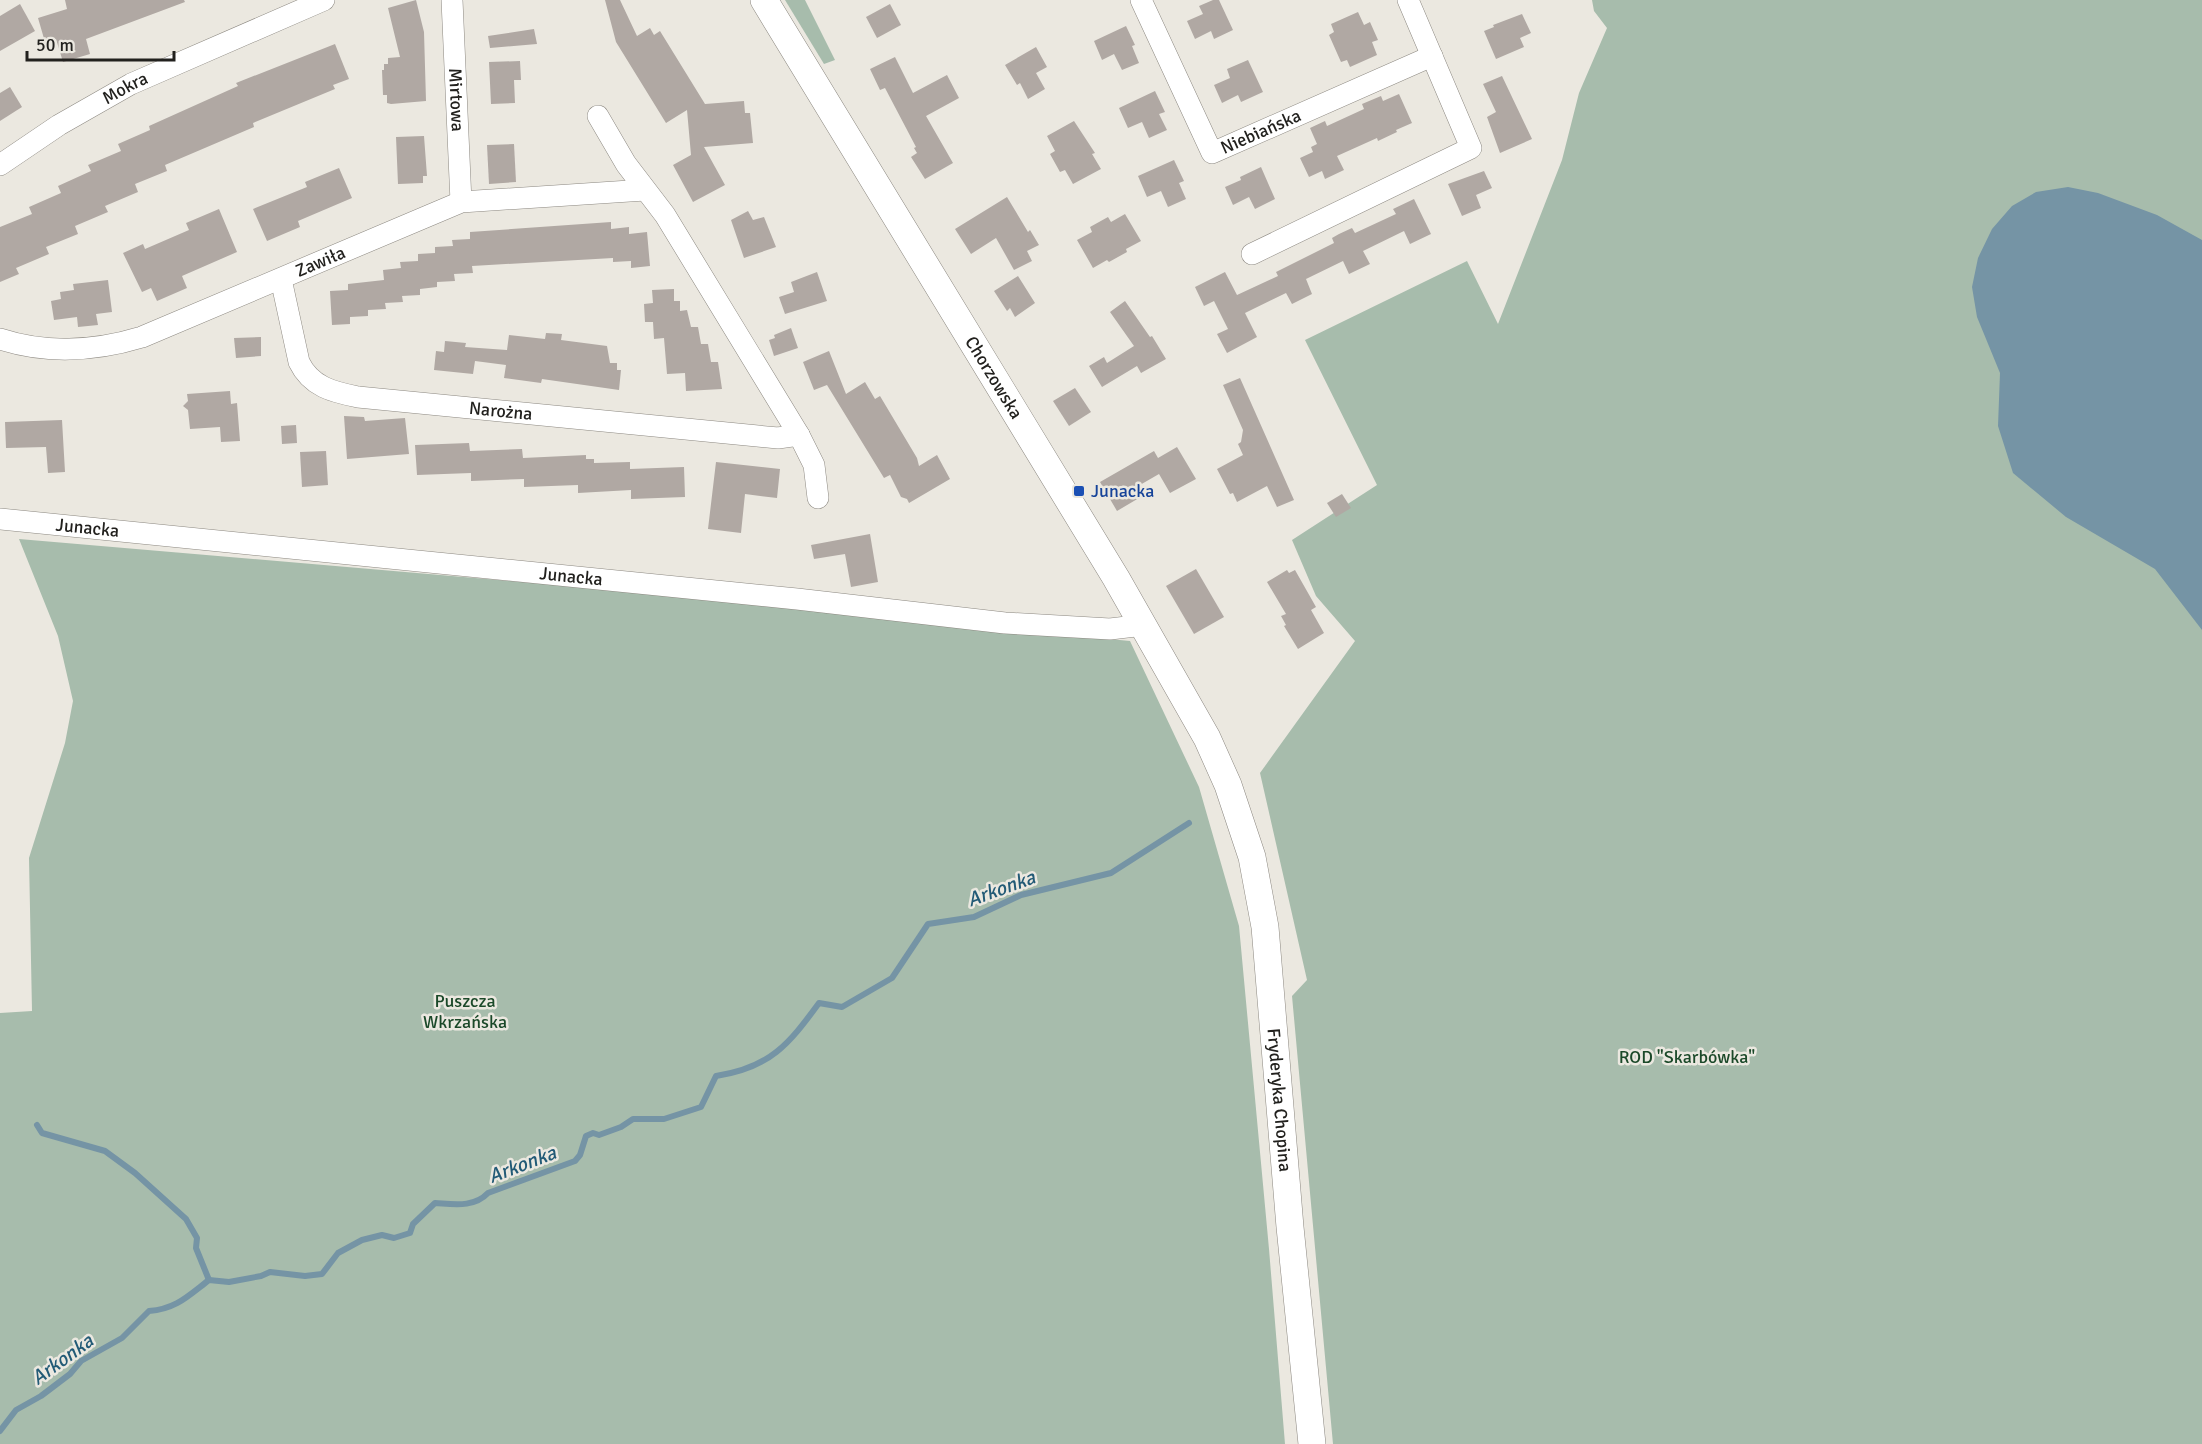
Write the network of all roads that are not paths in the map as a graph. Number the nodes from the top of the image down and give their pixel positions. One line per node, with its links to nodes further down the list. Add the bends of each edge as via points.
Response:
1 (324, 0): 8 (street, Mokra, via 131,84)
2 (452, 0): 10 (street, Mirtowa)
3 (764, 0): 17 (street, Chorzowska)
4 (1141, 0): 6 (street, Niebiańska, via 1212,153)
5 (1408, 0): 6 (street)
6 (1432, 56): 11 (street, via 1471,148)
7 (597, 116): 9 (street)
8 (0, 165)
9 (645, 190): 10 (street, Zawiła); 14 (street, via 665,215)
10 (461, 202): 12 (street, Zawiła)
11 (1252, 254)
12 (281, 279): 13 (street, Zawiła, via 123,343 60,349); 14 (street, Narożna, via 298,362 303,372 325,389 358,397 755,436)
13 (0, 339)
14 (799, 435): 15 (street, via 814,465)
15 (819, 498)
16 (0, 519): 17 (street, Junacka, via 1005,623 1110,629)
17 (1144, 625): 18 (street, Chorzowska)
18 (1218, 761): 19 (street, Fryderyka Chopina, via 1250,849 1265,927)
19 (1312, 1444)

